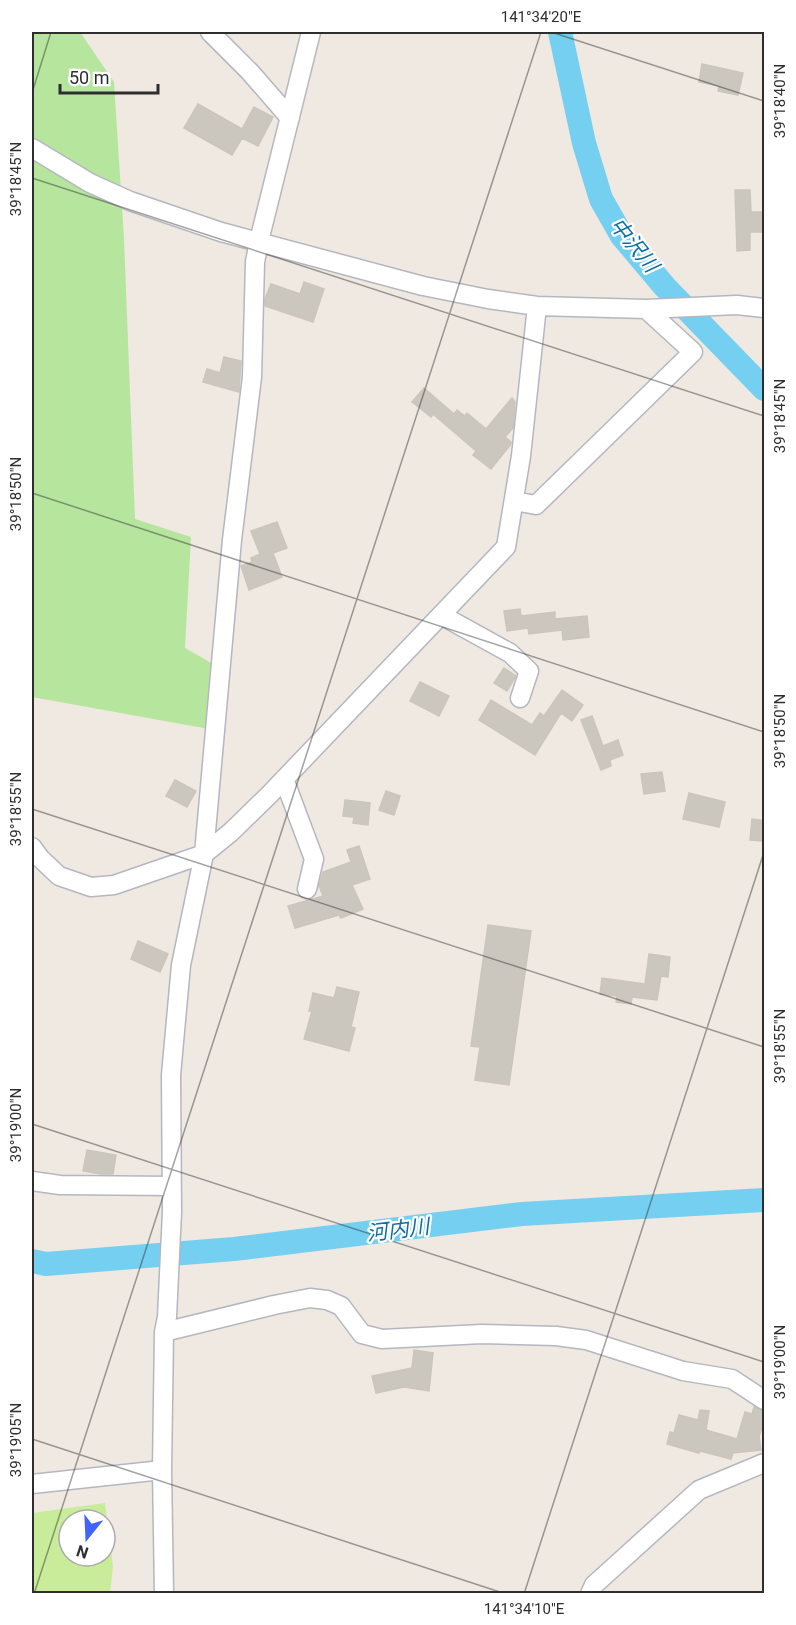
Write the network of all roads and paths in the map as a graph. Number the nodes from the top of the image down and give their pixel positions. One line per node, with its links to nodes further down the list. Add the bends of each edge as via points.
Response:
1 (210, 32): 3 (street)
2 (311, 32): 3 (street)
3 (290, 118): 5 (street)
4 (32, 148): 5 (street, via 90,183 130,201)
5 (259, 241): 6 (street, via 423,286); 14 (street, via 252,377 232,540)
6 (537, 306): 8 (street); 9 (street)
7 (765, 308): 8 (street, via 737,305)
8 (646, 309): 9 (street, via 693,352 536,505)
9 (514, 501): 10 (street, via 506,547)
10 (441, 615): 11 (street, via 510,653 529,671); 12 (street)
11 (520, 698)
12 (284, 779): 14 (street); 15 (street, via 314,859)
13 (32, 847): 14 (street, via 59,876 91,887 114,885)
14 (204, 854): 17 (street, via 181,965 171,1075)
15 (307, 889)
16 (32, 1181): 17 (street)
17 (172, 1186): 18 (street)
18 (166, 1324): 19 (street, via 310,1298 327,1300 341,1306 362,1334 382,1339 482,1334 586,1340 684,1371 732,1380); 21 (street)
19 (765, 1401)
20 (765, 1463): 24 (street, via 699,1490 594,1585)
21 (162, 1470): 22 (street); 23 (street)
22 (32, 1484)
23 (164, 1593)
24 (590, 1593)

